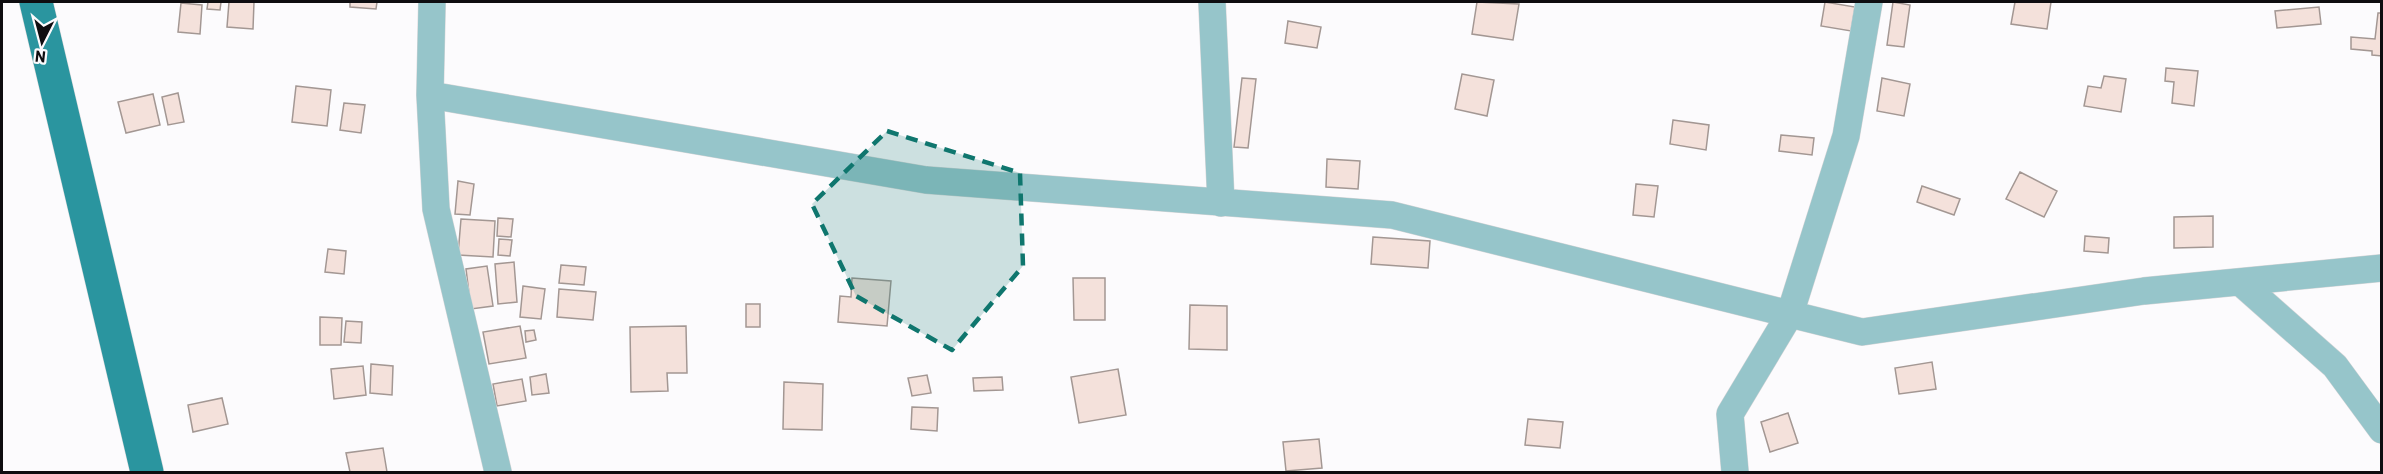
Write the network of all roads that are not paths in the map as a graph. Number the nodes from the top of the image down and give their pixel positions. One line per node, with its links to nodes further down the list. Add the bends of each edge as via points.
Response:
1 (36, 2): 11 (main road)
2 (432, 2): 5 (street)
3 (1212, 2): 6 (street)
4 (1869, 2): 9 (street, via 1845,136)
5 (430, 95): 6 (street, via 926,180); 12 (street, via 436,210)
6 (1221, 202): 9 (street, via 1392,215)
7 (2382, 268): 8 (street)
8 (2240, 282): 9 (street, via 2144,291 1862,332); 10 (street, via 2335,366)
9 (1790, 314): 13 (street, via 1730,414)
10 (2382, 430)
11 (147, 472)
12 (498, 472)
13 (1735, 472)

